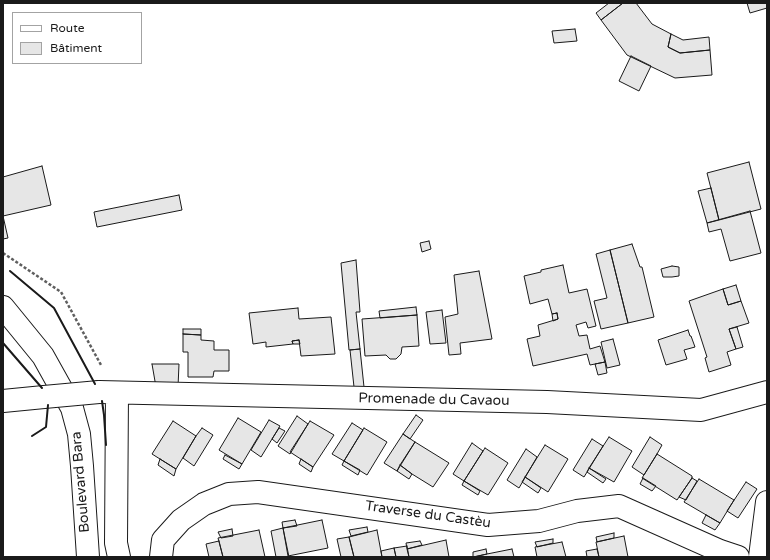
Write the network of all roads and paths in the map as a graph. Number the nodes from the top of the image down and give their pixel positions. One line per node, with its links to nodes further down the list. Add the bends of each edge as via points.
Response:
1 (3, 253): 4 (path, via 61,292)
2 (3, 307): 7 (street, Boulevard Bara, via 43,356 72,408 79,434)
3 (767, 392): 4 (street, Promenade du Cavaou, via 701,410 547,402)
4 (108, 393): 5 (street, Promenade du Cavaou, bridge); 8 (street, via 116,543)
5 (3, 401)
6 (767, 502): 11 (street)
7 (88, 557)
8 (119, 557)
9 (161, 557): 10 (street, Traverse du Castèu, via 163,540 181,520 204,504 229,494 258,492 488,525 539,521 577,511 619,506)
10 (738, 557)
11 (760, 557)

